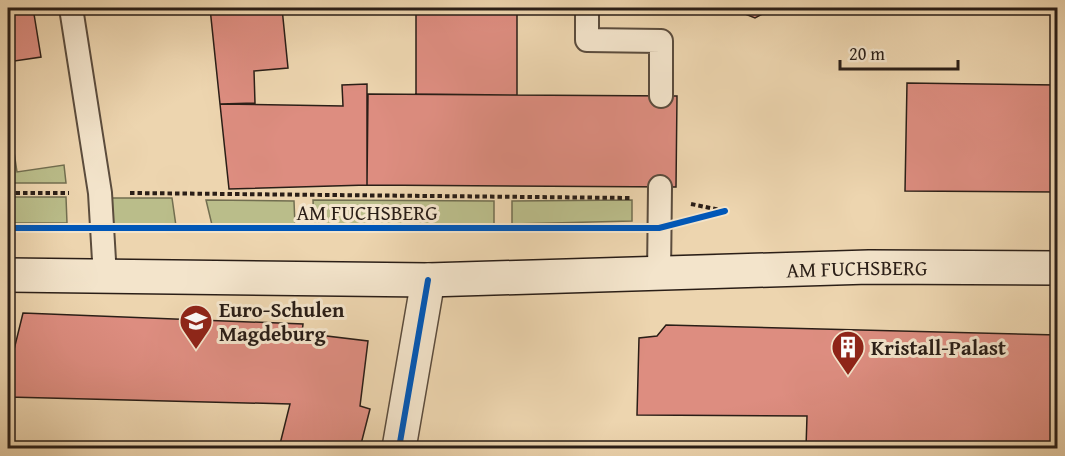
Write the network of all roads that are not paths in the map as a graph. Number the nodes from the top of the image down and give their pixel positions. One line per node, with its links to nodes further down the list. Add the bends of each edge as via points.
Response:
1 (71, 8): 8 (lane, via 100,193)
2 (587, 8): 3 (lane, via 587,40 661,41)
3 (661, 96)
4 (660, 193): 6 (lane)
5 (1058, 268): 6 (main road, AM FUCHSBERG, via 869,267)
6 (659, 274): 9 (main road, AM FUCHSBERG)
7 (8, 275): 8 (main road, AM FUCHSBERG)
8 (105, 276): 9 (main road, AM FUCHSBERG)
9 (428, 280): 10 (main road)
10 (399, 448)

